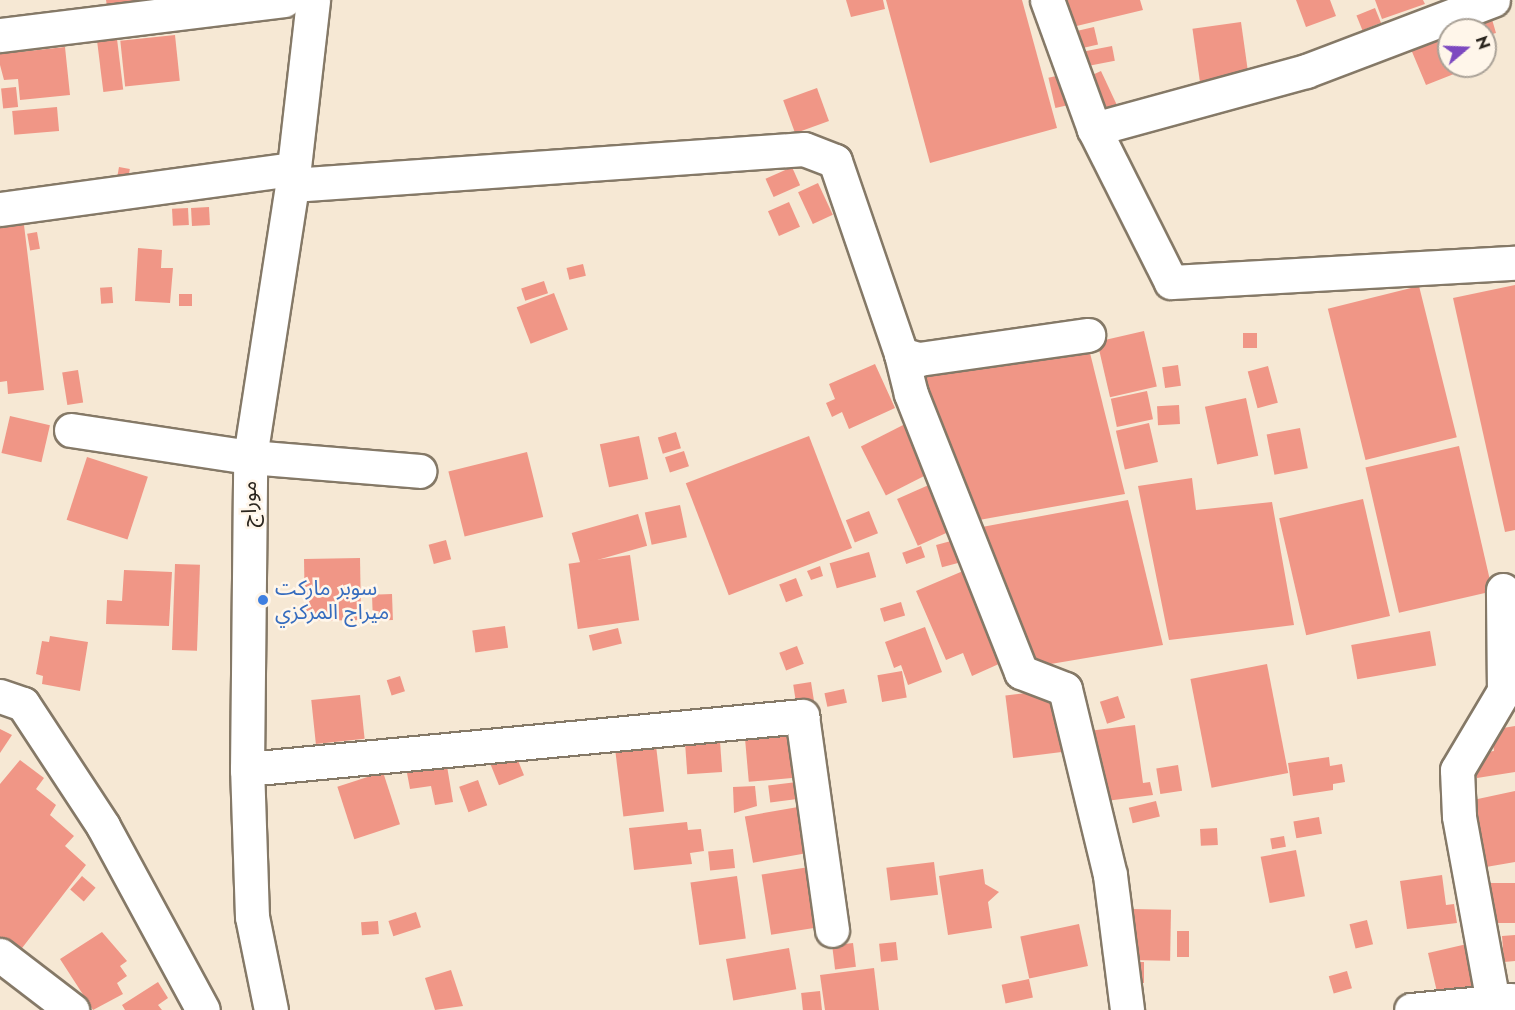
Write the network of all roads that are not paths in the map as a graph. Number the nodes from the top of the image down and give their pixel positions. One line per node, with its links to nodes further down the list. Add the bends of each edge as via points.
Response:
1 (284, 0): 5 (main road)
2 (314, 0): 7 (main road, موراج)
3 (1047, 0): 6 (main road)
4 (1493, 0): 6 (main road, via 1306,71)
5 (0, 35)
6 (1094, 129): 9 (main road, via 1171,282)
7 (292, 177): 8 (main road); 11 (main road, via 804,149 835,161); 13 (main road, موراج)
8 (0, 209)
9 (1515, 263)
10 (1088, 335): 11 (main road, via 919,359)
11 (901, 354): 24 (main road, via 911,394 1021,672 1065,689 1110,875)
12 (71, 430): 13 (main road)
13 (250, 457): 14 (main road); 17 (main road, موراج)
14 (419, 471)
15 (1503, 590): 20 (main road, via 1504,691 1457,770 1459,816)
16 (0, 696): 22 (main road, via 23,704 103,825)
17 (247, 769): 18 (main road, via 802,716); 23 (main road, موراج, via 252,917)
18 (832, 930)
19 (0, 955): 21 (main road)
20 (1504, 1001): 25 (main road)
21 (72, 1010)
22 (203, 1010)
23 (271, 1010)
24 (1127, 1010)
25 (1411, 1010)

